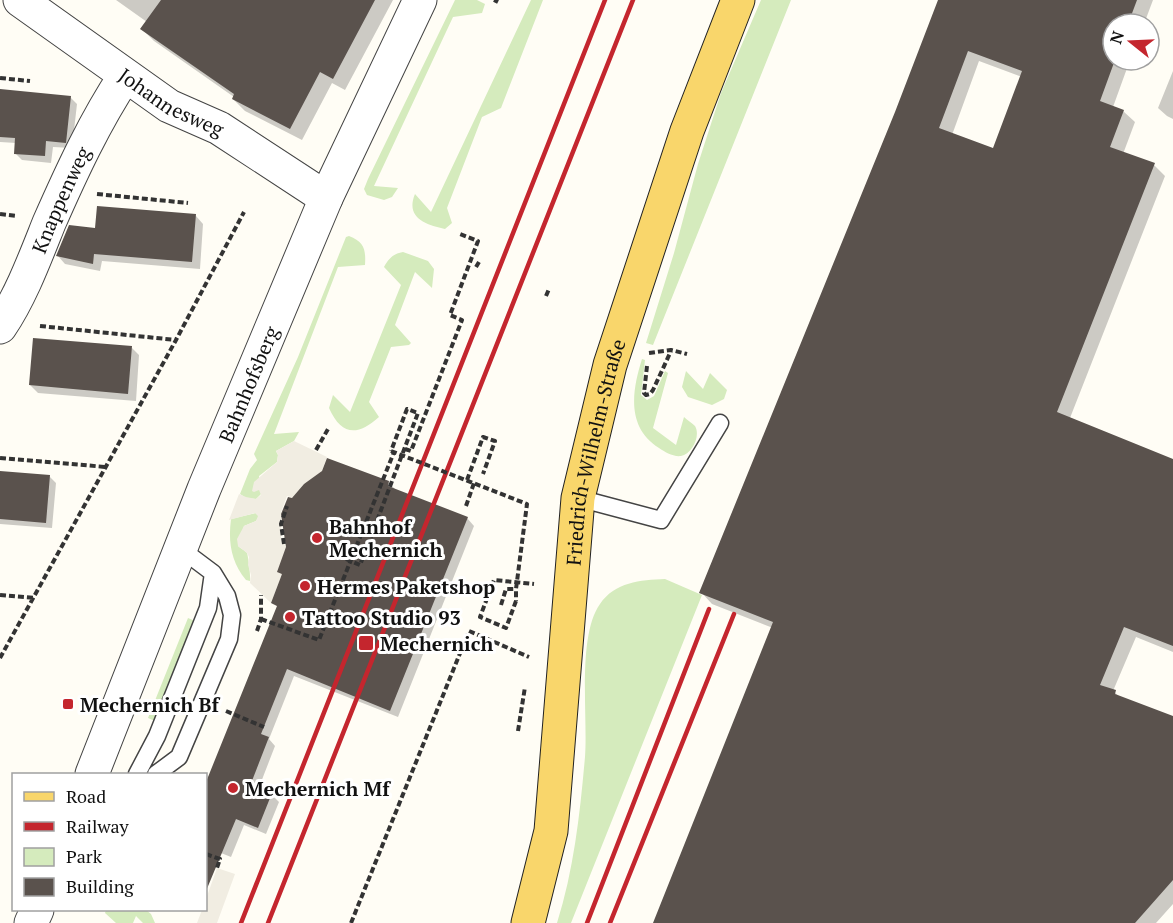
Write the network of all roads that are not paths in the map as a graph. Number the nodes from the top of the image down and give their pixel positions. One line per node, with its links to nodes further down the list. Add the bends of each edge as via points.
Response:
1 (20, 0): 4 (street, Johannesweg)
2 (420, 0): 5 (street, Bahnhofsberg)
3 (738, 0): 8 (main road, Friedrich-Wilhelm-Straße, via 687,131 610,365)
4 (125, 76): 5 (street, Johannesweg, via 169,106 219,128); 6 (street, Knappenweg, via 64,191)
5 (326, 198): 9 (street, Bahnhofsberg)
6 (2, 325)
7 (720, 423): 8 (lane, via 661,520)
8 (578, 498): 14 (main road, Friedrich-Wilhelm-Straße, via 551,831)
9 (182, 549): 10 (lane); 11 (street, Bahnhofsberg)
10 (213, 573): 12 (lane, via 208,608 157,736); 13 (lane, via 227,596 232,615 229,639 179,757)
11 (92, 773)
12 (138, 773)
13 (157, 773)
14 (528, 923)

